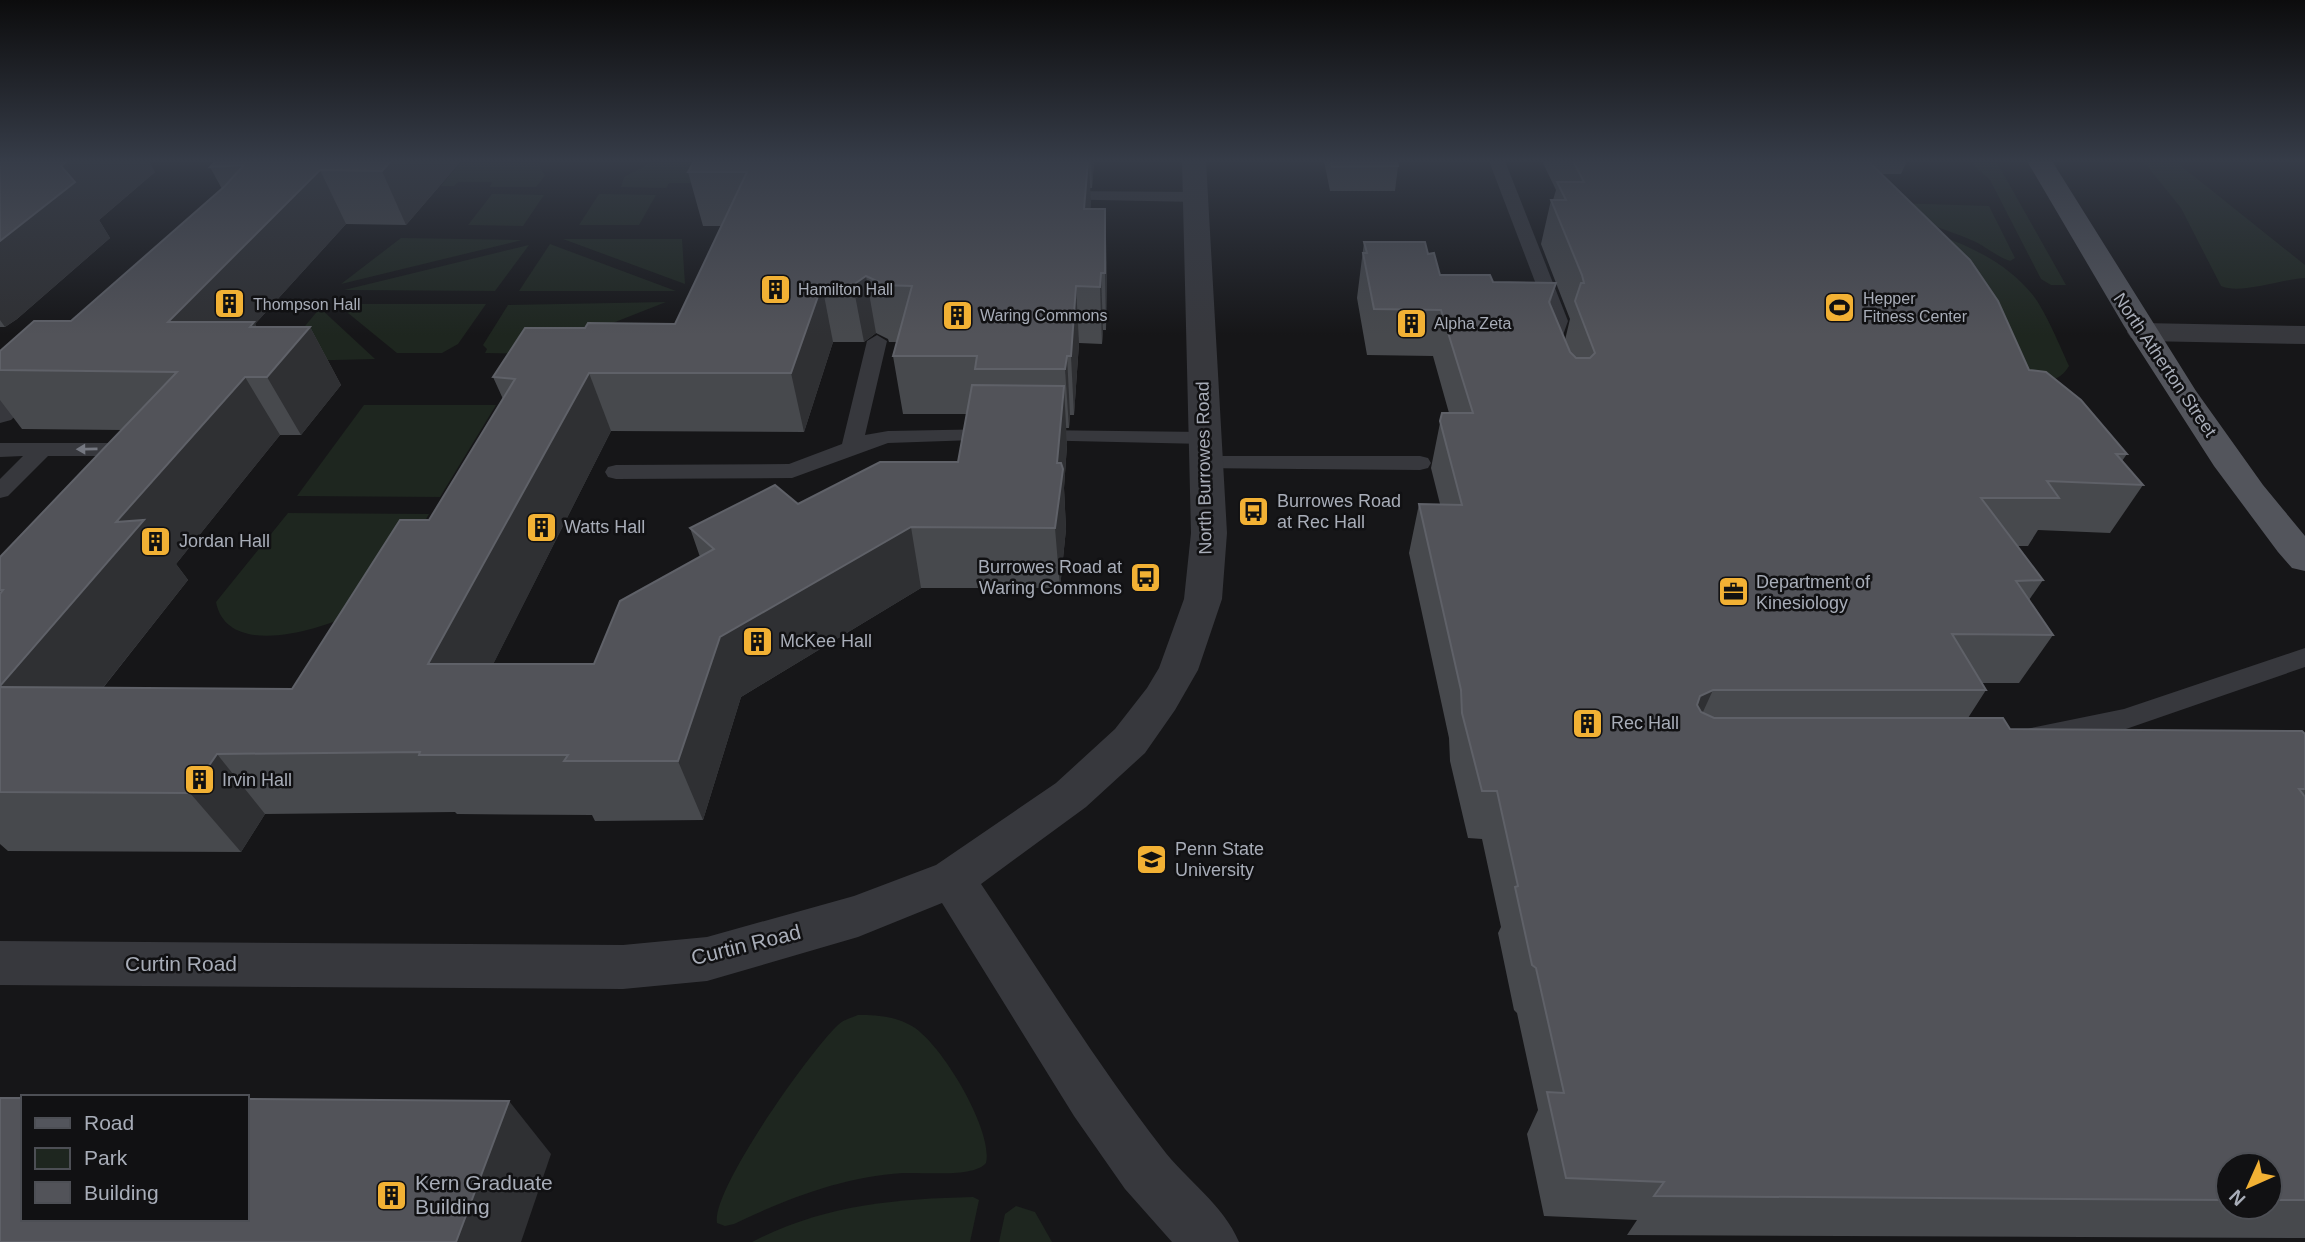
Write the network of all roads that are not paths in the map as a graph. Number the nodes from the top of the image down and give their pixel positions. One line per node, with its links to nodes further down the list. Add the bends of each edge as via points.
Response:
1 (1197, 219): 13 (street, North Burrowes Road)
2 (1519, 219): 8 (lane, via 1559,321 1550,347)
3 (2073, 219): 4 (main road, North Atherton Street)
4 (2141, 332): 5 (street); 18 (main road, North Atherton Street, via 2249,490)
5 (2305, 335)
6 (877, 341): 10 (lane)
7 (69, 349): 9 (street)
8 (1558, 367)
9 (0, 413)
10 (852, 448): 13 (lane, via 900,435); 15 (lane, via 792,471)
11 (43, 449): 12 (lane); 16 (lane, one-way to 11, via 138,457 134,451); 17 (lane)
12 (0, 450)
13 (1205, 450): 14 (lane); 21 (street, North Burrowes Road, via 1209,533 1203,599 1178,670 1161,699 1130,741 1079,788)
14 (1420, 463)
15 (616, 472)
16 (126, 475)
17 (0, 491)
18 (2305, 559)
19 (2305, 657): 20 (lane, via 2126,719)
20 (2011, 743)
21 (952, 879): 22 (street, Curtin Road, via 858,915 707,959 635,965); 23 (street, via 1144,1170)
22 (0, 963)
23 (1210, 1242)

